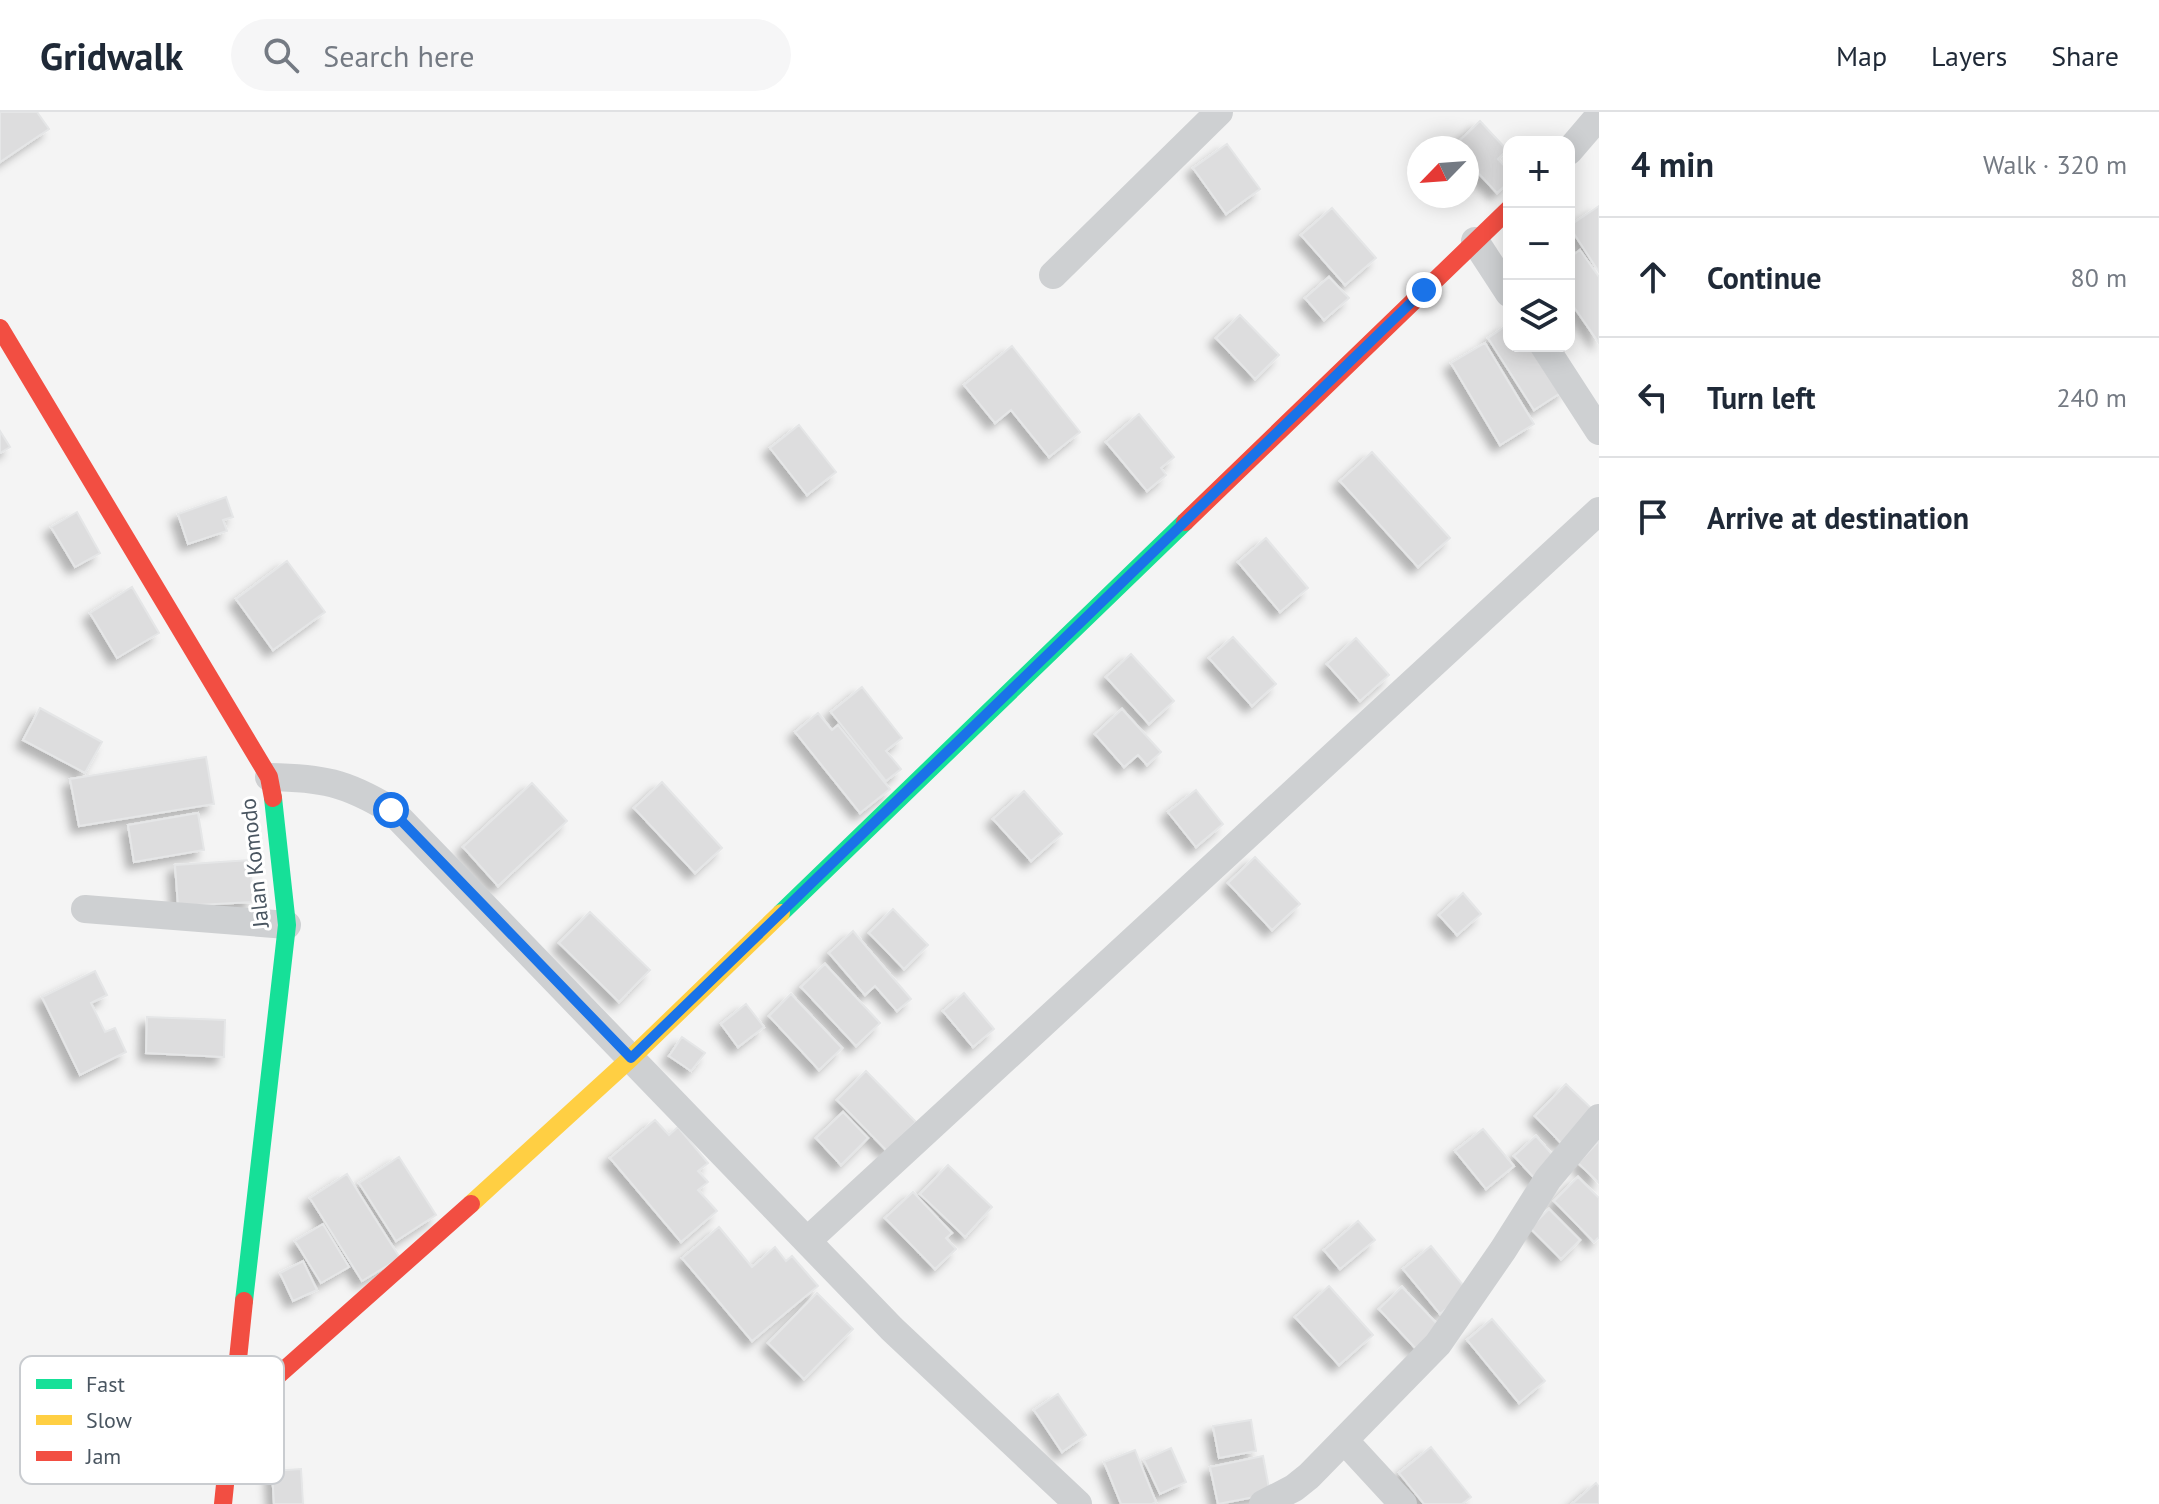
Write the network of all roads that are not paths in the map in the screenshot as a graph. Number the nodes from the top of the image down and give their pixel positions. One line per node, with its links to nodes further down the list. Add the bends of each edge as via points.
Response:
1 (1219, 112): 6 (street)
2 (1599, 116): 3 (street)
3 (1575, 144)
4 (1503, 215): 5 (main road)
5 (1475, 241): 7 (street); 15 (main road)
6 (1053, 275)
7 (1503, 284)
8 (0, 328): 12 (main road, Jalan Komodo)
9 (1548, 352): 10 (street)
10 (1599, 431)
11 (1599, 511): 17 (street)
12 (269, 777): 14 (main road, Jalan Komodo); 15 (street, via 344,785 391,810)
13 (85, 909): 14 (street)
14 (287, 925): 18 (main road, Jalan Komodo)
15 (631, 1058): 17 (street); 19 (main road)
16 (1599, 1118): 20 (street, via 1548,1179 1438,1344)
17 (807, 1241): 23 (street)
18 (237, 1356)
19 (284, 1370)
20 (1344, 1440): 24 (street, via 1294,1488); 25 (street)
21 (225, 1484): 22 (main road, Jalan Komodo)
22 (223, 1504)
23 (1078, 1504)
24 (1263, 1504)
25 (1403, 1504)

